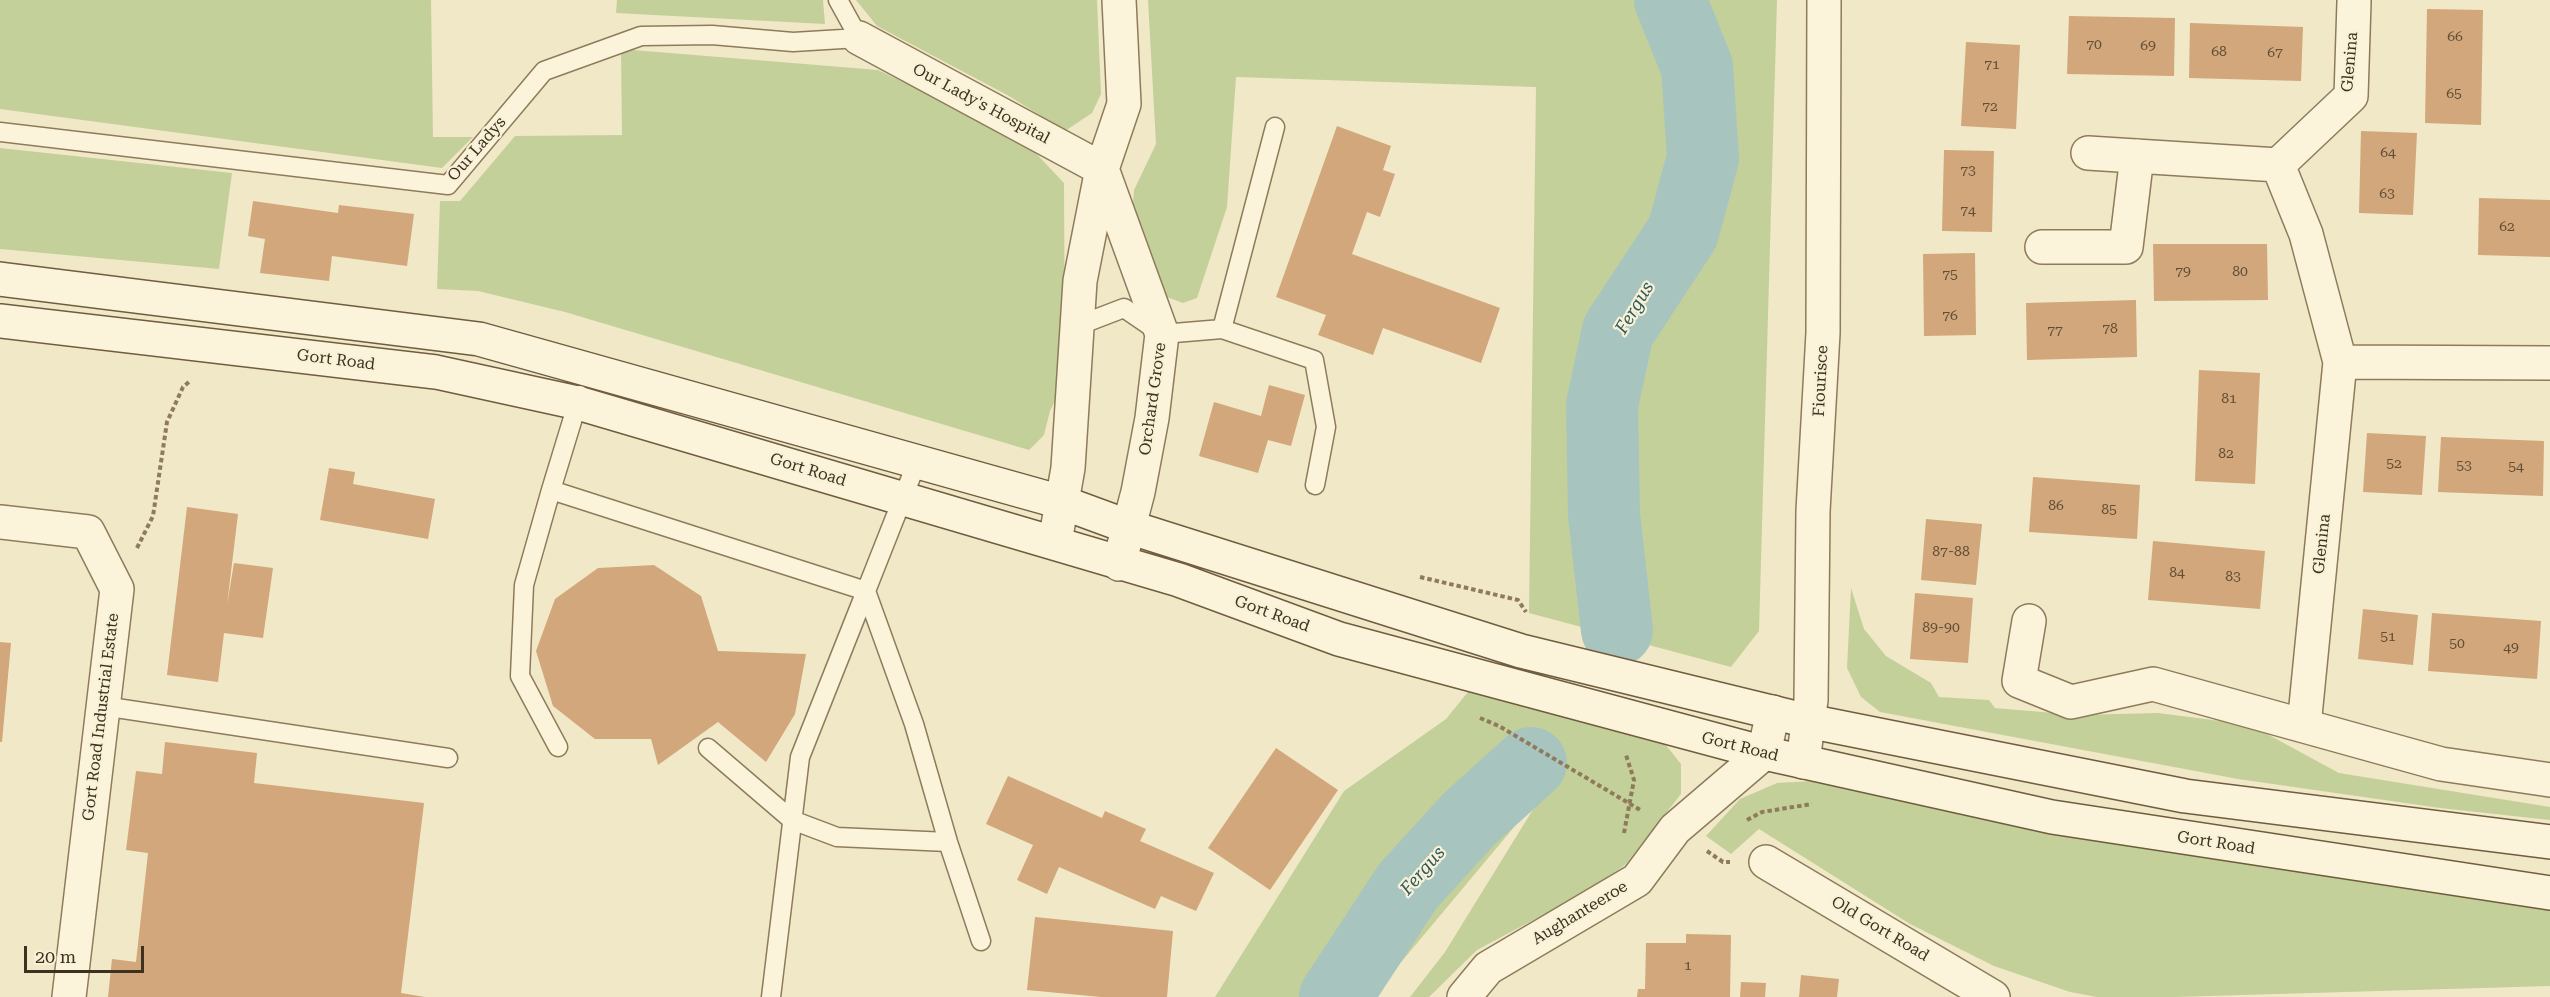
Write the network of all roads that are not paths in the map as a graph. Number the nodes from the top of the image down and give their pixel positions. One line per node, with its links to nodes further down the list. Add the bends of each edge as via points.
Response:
1 (838, 0): 5 (lane)
2 (1119, 0): 11 (street, via 1124,104)
3 (1824, 0): 35 (street, Fiourisce, via 1824,333 1813,511)
4 (2354, 2): 10 (street, Glenina, via 2351,96)
5 (860, 38): 7 (lane, Our Ladys, via 793,42 712,35 630,39 544,71 448,185); 11 (street, Our Lady's Hospital)
6 (1275, 127): 16 (lane)
7 (0, 132)
8 (2088, 153): 9 (street)
9 (2137, 156): 10 (street); 12 (street, via 2126,248)
10 (2278, 165): 18 (street, Glenina, via 2306,234)
11 (1102, 170): 15 (street, via 1080,281); 17 (street, Orchard Grove)
12 (2042, 247)
13 (0, 279): 20 (street, via 479,339)
14 (0, 321): 21 (street, Gort Road, via 436,372)
15 (1077, 326): 17 (lane, via 1124,309); 26 (street, via 1068,468)
16 (1222, 329): 17 (lane); 23 (lane, via 1314,360 1326,427)
17 (1162, 334): 28 (street, Orchard Grove, via 1152,418)
18 (2340, 362): 19 (street); 36 (street, Glenina)
19 (2550, 363)
20 (586, 367): 21 (lane); 22 (street)
21 (578, 403): 24 (lane); 25 (street, Gort Road)
22 (917, 462): 25 (lane); 26 (street)
23 (1315, 485)
24 (551, 490): 31 (lane); 37 (lane, via 524,585 520,676)
25 (902, 499): 29 (street, Gort Road); 31 (lane)
26 (1061, 502): 28 (street); 29 (street)
27 (0, 522): 33 (street, Gort Road Industrial Estate, via 88,532 117,589)
28 (1129, 527): 30 (street, Orchard Grove); 34 (street, via 1521,651)
29 (1055, 542): 30 (street, Gort Road)
30 (1119, 564): 39 (street, Gort Road, via 1179,580 1340,639)
31 (866, 591): 43 (lane, via 800,757); 44 (lane, via 914,724)
32 (2030, 621): 36 (street, via 2019,681 2071,702 2153,684)
33 (103, 706): 40 (lane); 49 (street, Gort Road Industrial Estate)
34 (1773, 712): 35 (street); 39 (street)
35 (1808, 721): 41 (street, Fiourisce); 45 (street, via 2185,795)
36 (2304, 726): 42 (street, via 2442,764)
37 (558, 747)
38 (708, 748): 43 (lane)
39 (1764, 753): 41 (street, Gort Road); 51 (street, Aughanteeroe, via 1675,829 1637,880 1488,968)
40 (448, 758)
41 (1803, 762): 47 (street, Gort Road, via 2052,817)
42 (2550, 780)
43 (792, 820): 44 (lane, via 837,837); 50 (lane)
44 (948, 842): 48 (lane)
45 (2550, 842)
46 (1766, 862): 52 (street, Old Gort Road)
47 (2550, 893)
48 (981, 941)
49 (69, 997)
50 (771, 997)
51 (1464, 997)
52 (1993, 997)

